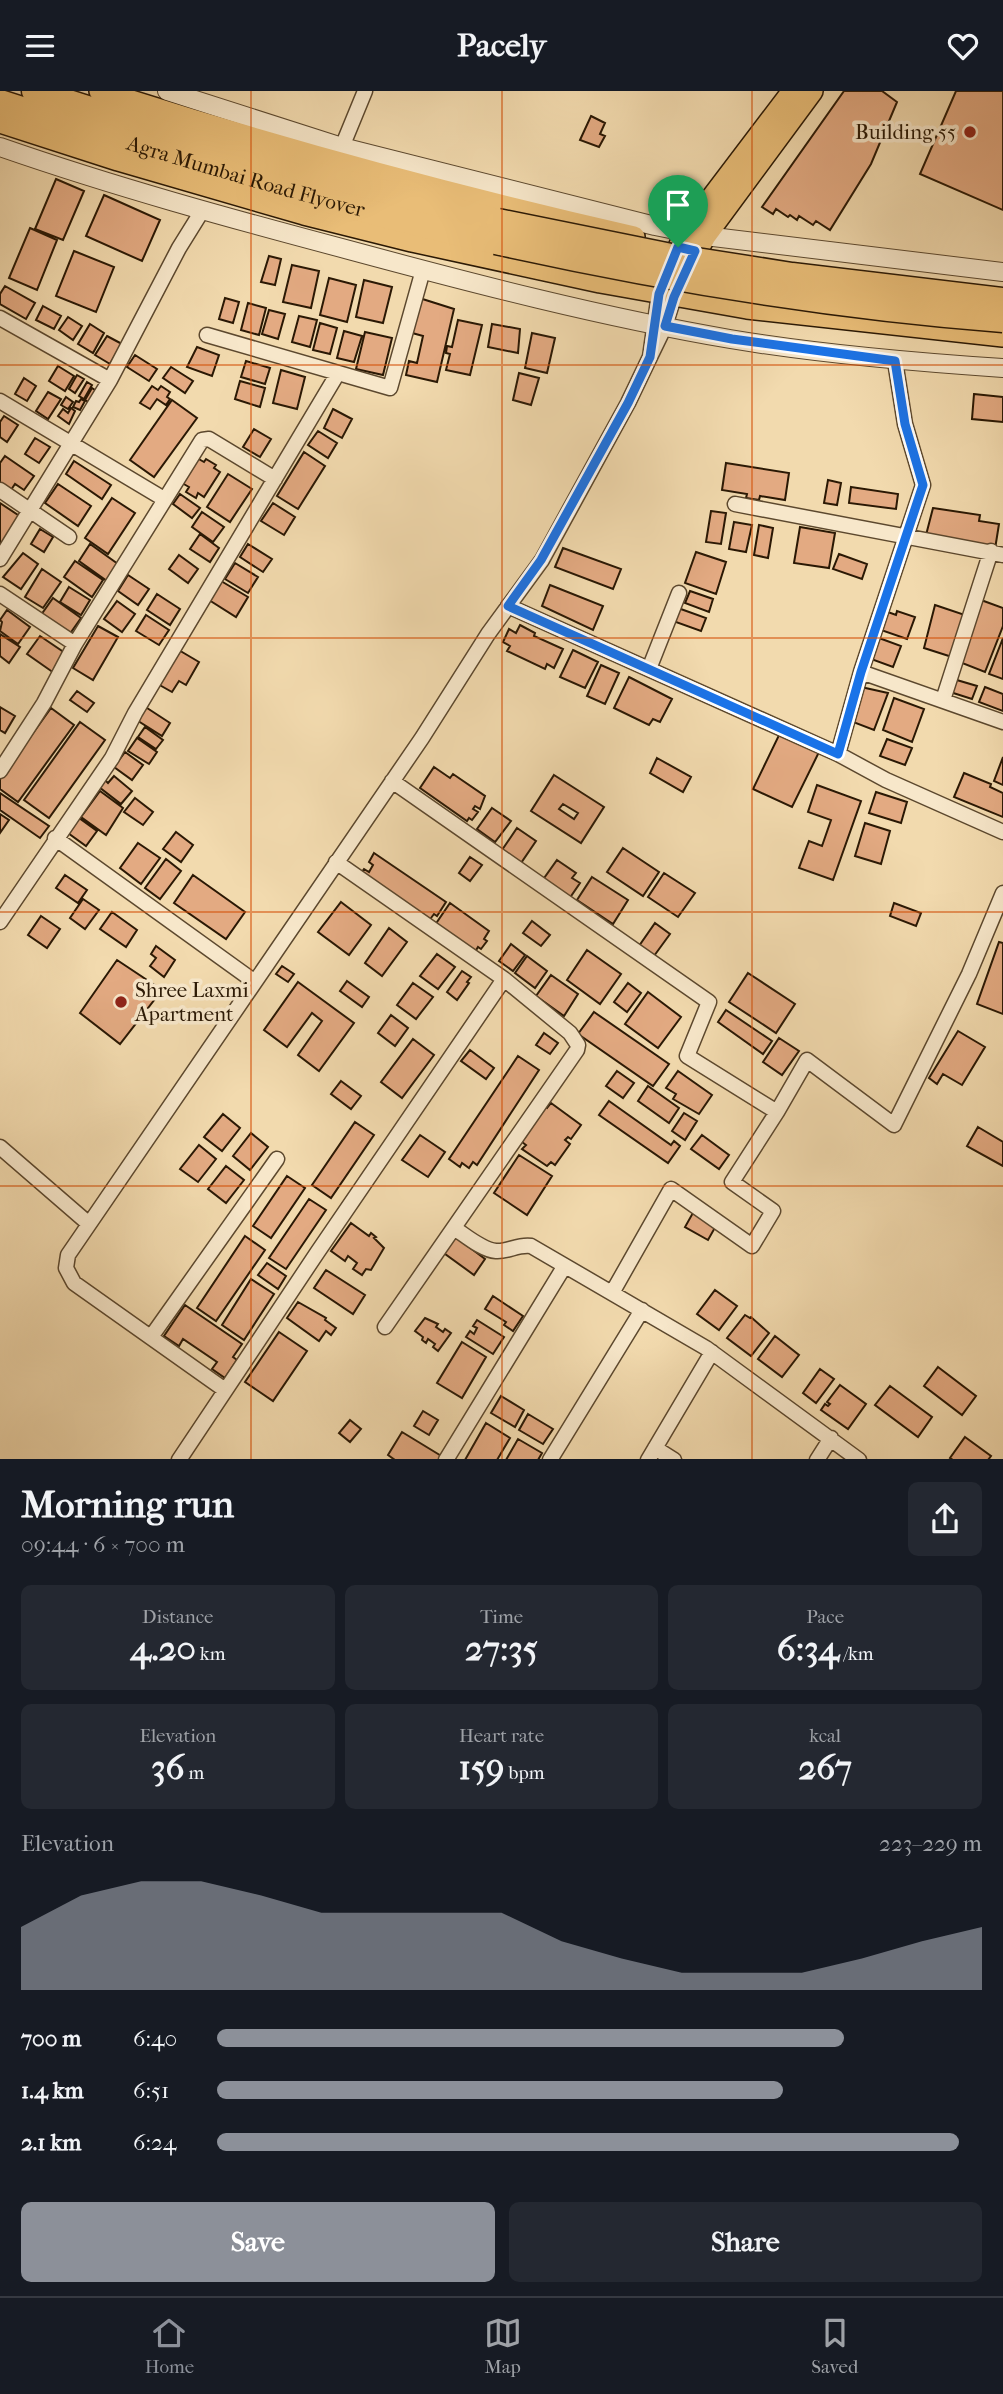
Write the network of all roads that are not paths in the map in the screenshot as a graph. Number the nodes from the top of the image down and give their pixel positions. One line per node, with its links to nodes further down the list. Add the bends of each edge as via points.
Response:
1 (34, 91): 12 (highway, Agra Mumbai Road Flyover)
2 (100, 91): 13 (main road, via 302,153 565,221)
3 (167, 91): 10 (street)
4 (365, 91): 10 (street)
5 (793, 91): 13 (main road)
6 (812, 91): 13 (main road)
7 (0, 102): 12 (highway, Agra Mumbai Road Flyover, via 208,168 384,216)
8 (0, 121): 17 (main road, via 304,215)
9 (0, 147): 11 (street)
10 (342, 147): 13 (street)
11 (202, 211): 14 (street); 27 (street)
12 (497, 232): 18 (highway, bridge); 20 (highway, bridge, via 658,275 926,314)
13 (691, 241): 15 (street); 16 (main road, via 839,272); 17 (main road)
14 (423, 270): 21 (street); 26 (street, via 390,389)
15 (1003, 272)
16 (1003, 291)
17 (666, 295): 21 (street); 23 (main road)
18 (1003, 300)
19 (0, 318): 27 (street)
20 (1003, 320)
21 (659, 325): 24 (street); 41 (street, via 628,403 541,560)
22 (207, 335): 26 (street)
23 (1003, 335)
24 (895, 361): 25 (street); 35 (street, via 905,424 923,485)
25 (1003, 368)
26 (338, 373): 30 (street)
27 (110, 380): 29 (street)
28 (0, 401): 29 (street)
29 (71, 444): 32 (street); 34 (street)
30 (275, 478): 32 (street, via 206,439); 52 (street, via 112,758)
31 (0, 490): 34 (street)
32 (164, 499): 43 (street)
33 (735, 504): 35 (street)
34 (30, 510): 36 (street); 38 (street)
35 (906, 536): 37 (street); 45 (street)
36 (69, 537)
37 (997, 553): 46 (street)
38 (0, 559)
39 (679, 593): 44 (street)
40 (4, 596): 42 (street); 43 (street)
41 (508, 606): 44 (street); 50 (street)
42 (0, 612)
43 (75, 644): 49 (street)
44 (649, 669): 48 (street)
45 (861, 672): 46 (street); 48 (street)
46 (943, 700): 47 (street)
47 (1003, 722)
48 (838, 754): 51 (street)
49 (0, 771)
50 (392, 781): 53 (street); 58 (street, via 709,1002 687,1056)
51 (1003, 832)
52 (55, 838): 55 (street); 57 (street)
53 (336, 862): 56 (street); 57 (street)
54 (1003, 893): 58 (street, via 894,1125 807,1060)
55 (0, 922)
56 (504, 979): 62 (street, via 570,1033 577,1050); 69 (street)
57 (254, 982): 61 (street)
58 (777, 1112): 64 (street, via 732,1182 773,1211 752,1245 671,1189)
59 (0, 1147): 61 (street)
60 (277, 1159): 67 (street)
61 (89, 1224): 67 (street, via 68,1255 68,1275)
62 (454, 1228): 63 (street, via 492,1251 531,1246); 66 (street)
63 (564, 1267): 64 (street); 73 (street)
64 (612, 1293): 65 (street)
65 (642, 1310): 68 (street); 74 (street)
66 (385, 1327)
67 (152, 1337): 69 (street)
68 (712, 1352): 70 (street); 71 (street)
69 (225, 1390): 72 (street)
70 (831, 1438): 76 (street); 77 (street)
71 (652, 1454): 75 (street)
72 (179, 1459)
73 (446, 1459)
74 (550, 1459)
75 (674, 1459)
76 (817, 1459)
77 (859, 1459)

